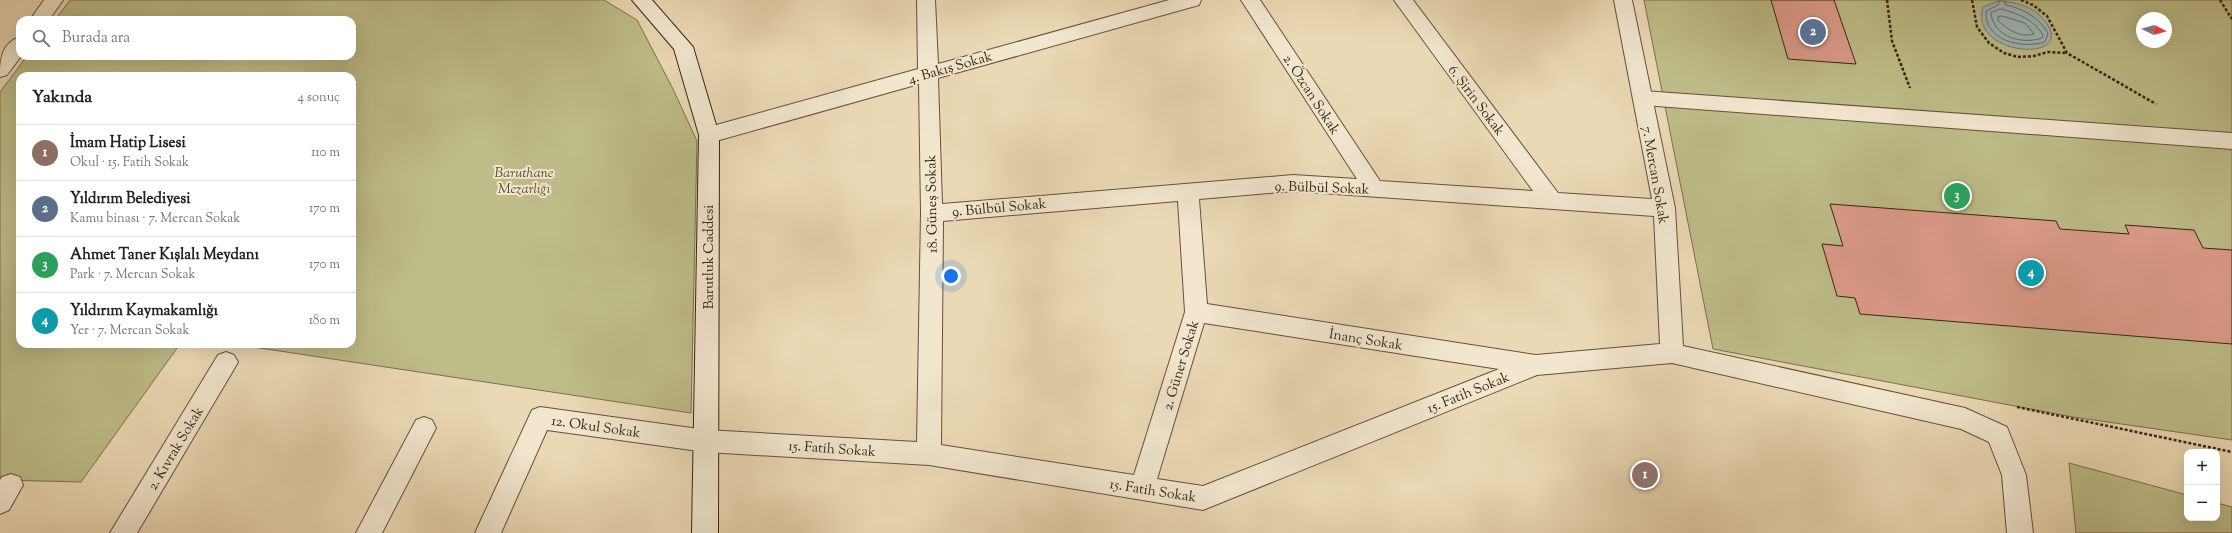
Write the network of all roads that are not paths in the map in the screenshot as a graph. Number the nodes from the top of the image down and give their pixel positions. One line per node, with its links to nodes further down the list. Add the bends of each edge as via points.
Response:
1 (54, 0): 8 (street)
2 (641, 0): 13 (street, Barutluk Caddesi, via 683,47)
3 (926, 0): 11 (street, 18. Güneş Sokak)
4 (1192, 0): 11 (street, 4. Bakış Sokak)
5 (1250, 0): 15 (street, 2. Özcan Sokak)
6 (1403, 0): 17 (street, 6. Şirin Sokak)
7 (1623, 0): 12 (street, 7. Mercan Sokak)
8 (42, 16)
9 (16, 49): 10 (street)
10 (0, 70)
11 (928, 73): 13 (street, 4. Bakış Sokak); 19 (street, 18. Güneş Sokak)
12 (1642, 98): 14 (street); 18 (street, 7. Mercan Sokak)
13 (708, 135): 25 (street, Barutluk Caddesi)
14 (2232, 141)
15 (1374, 188): 16 (street, 9. Bülbül Sokak, via 1293,183); 17 (street, 9. Bülbül Sokak)
16 (1188, 191): 19 (street, 9. Bülbül Sokak); 20 (street, 2. Güner Sokak)
17 (1552, 200): 18 (street, 9. Bülbül Sokak)
18 (1664, 208): 21 (street, 7. Mercan Sokak)
19 (932, 213): 26 (street, 18. Güneş Sokak)
20 (1196, 312): 23 (street, İnanç Sokak); 27 (street, 2. Güner Sokak)
21 (1672, 353): 23 (street, 15. Fatih Sokak); 32 (street, 15. Fatih Sokak, via 1965,419 1998,435 2014,475)
22 (226, 362): 28 (street, 2. Kıvrak Sokak)
23 (1536, 365): 27 (street, 15. Fatih Sokak, via 1203,498)
24 (424, 428): 29 (street)
25 (706, 441): 26 (street, 15. Fatih Sokak); 30 (street, 12. Okul Sokak, via 540,418); 31 (street, Barutluk Caddesi)
26 (929, 454): 27 (street, 15. Fatih Sokak)
27 (1142, 489)
28 (123, 533)
29 (369, 533)
30 (488, 533)
31 (705, 533)
32 (2020, 533)

